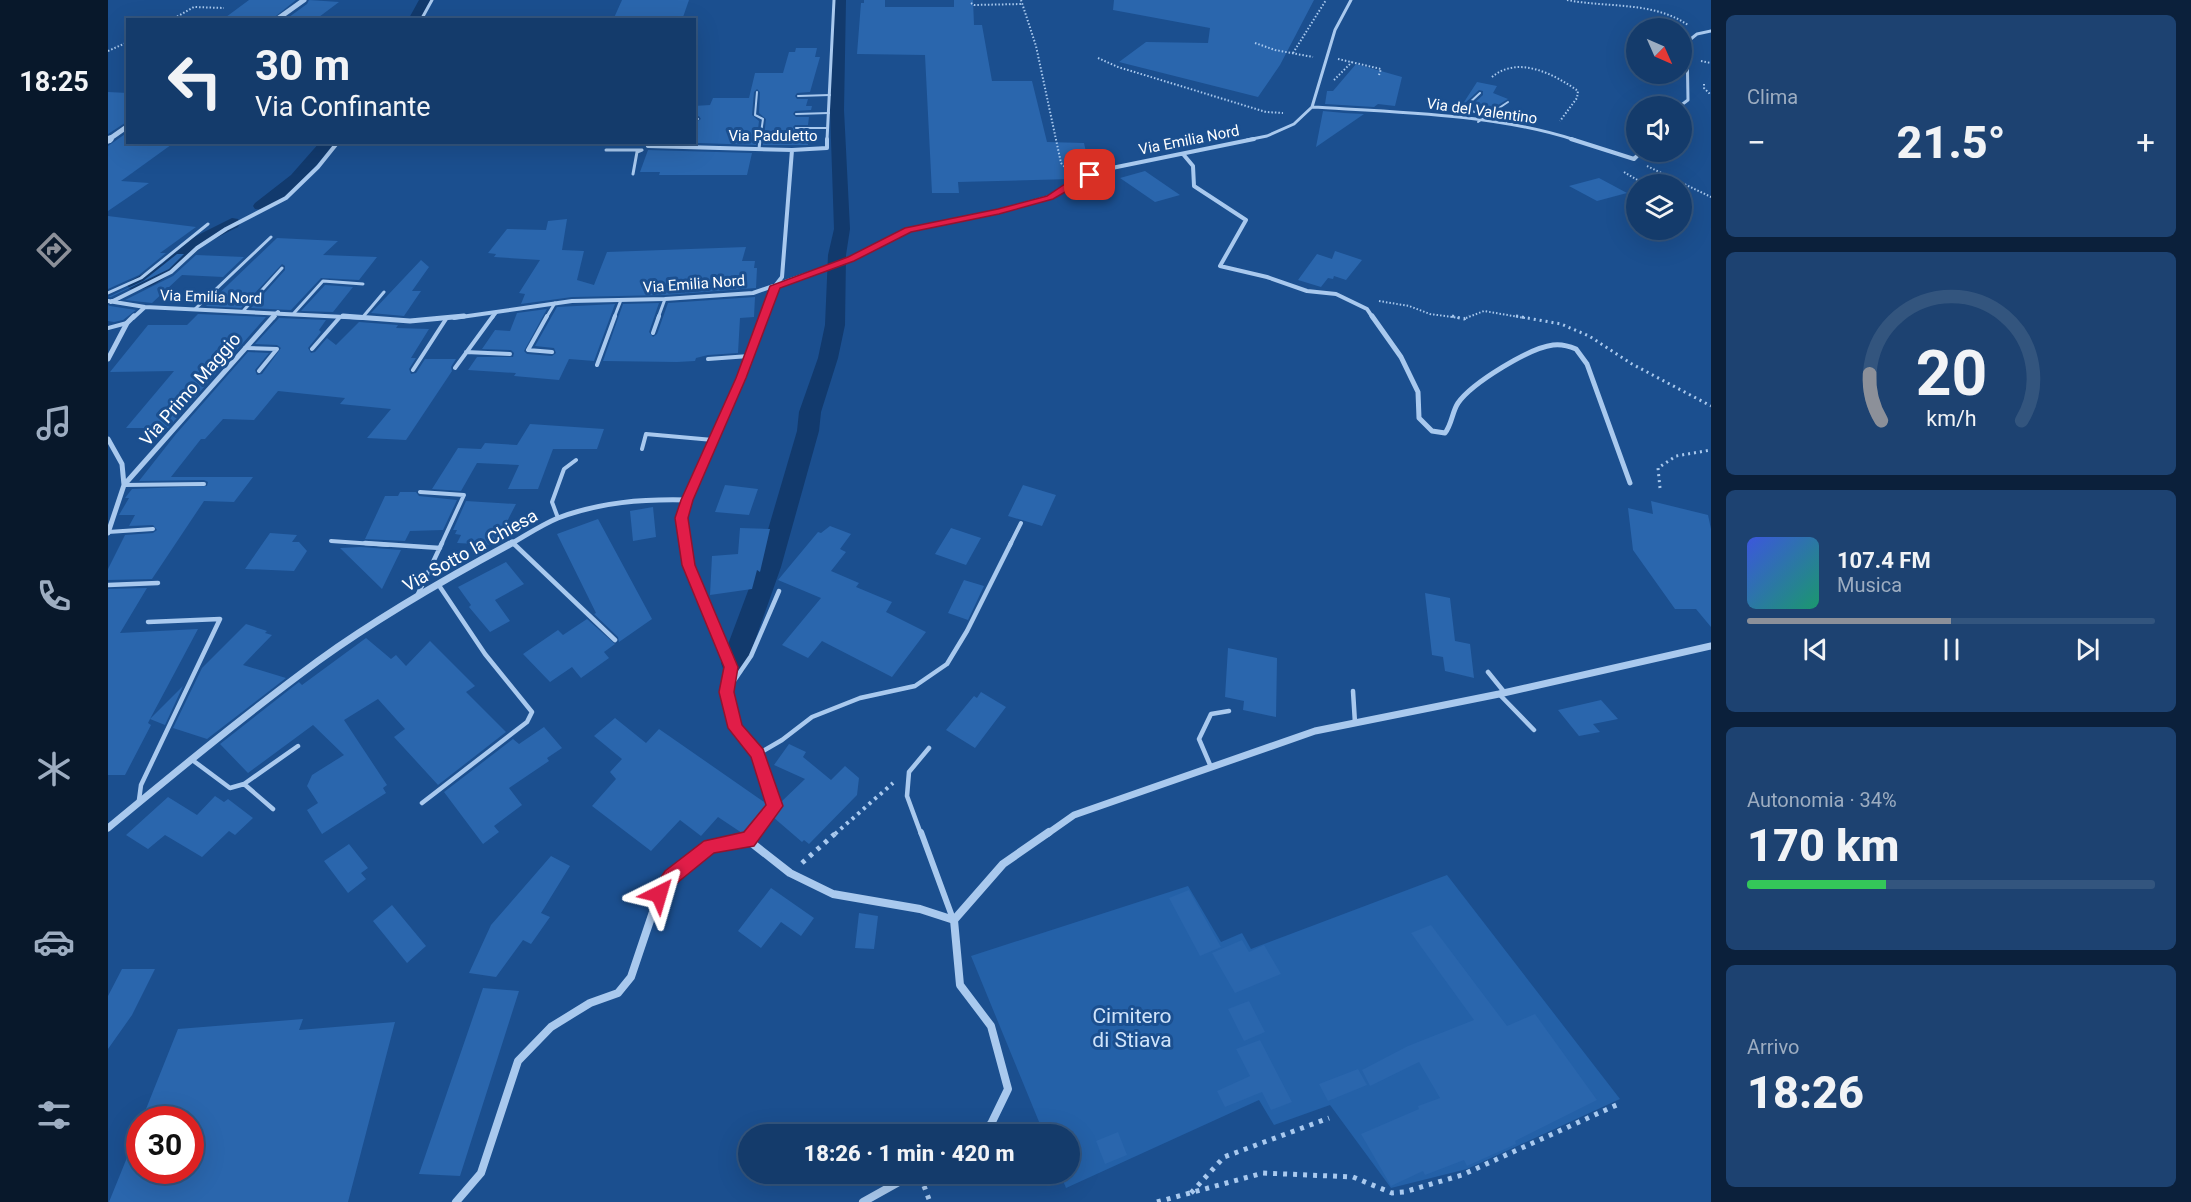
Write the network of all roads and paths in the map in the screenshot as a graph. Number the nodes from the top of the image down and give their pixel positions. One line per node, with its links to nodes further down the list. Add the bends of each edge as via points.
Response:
1 (304, 0): 12 (street)
2 (432, 0): 13 (street)
3 (834, 0): 29 (street, Via Paduletto)
4 (1021, 0): 9 (path)
5 (1326, 0): 20 (path)
6 (1351, 0): 22 (street, Via Emilia Nord)
7 (1568, 0): 14 (path, via 1625,4)
8 (971, 3): 9 (path)
9 (1023, 4): 53 (path, via 1061,163)
10 (224, 8): 11 (path, via 194,8)
11 (175, 18)
12 (279, 18)
13 (422, 18)
14 (1677, 18)
15 (1711, 31): 16 (street)
16 (1692, 38)
17 (126, 43): 19 (path)
18 (1255, 43): 20 (path)
19 (108, 51)
20 (1293, 53): 22 (path)
21 (1098, 58): 35 (path, via 1266,112)
22 (1325, 59): 25 (path, via 1381,69); 32 (street, Via Emilia Nord)
23 (1701, 62): 24 (path)
24 (1711, 63)
25 (1379, 75)
26 (1492, 77): 41 (path, via 1506,68 1543,71 1578,91 1561,120)
27 (757, 92): 45 (lane, via 755,115 763,119)
28 (1480, 93): 36 (lane, via 1466,106)
29 (831, 95): 30 (lane); 33 (street, Via Paduletto)
30 (798, 96)
31 (1508, 102): 36 (lane)
32 (1312, 107): 35 (street, Via Emilia Nord); 37 (street, Via del Valentino)
33 (829, 112): 34 (lane); 39 (street, Via Paduletto)
34 (796, 114)
35 (1304, 115): 49 (street, Via Emilia Nord, via 1267,136)
36 (1486, 116): 37 (lane)
37 (1478, 122): 41 (street, Via del Valentino)
38 (126, 127): 42 (street)
39 (828, 128): 40 (lane); 48 (street, Via Paduletto, via 827,148)
40 (796, 129)
41 (1544, 132): 50 (street, Via del Valentino)
42 (108, 140)
43 (336, 144): 65 (street, via 286,198 226,229 171,272)
44 (649, 144): 45 (street, Via Paduletto); 47 (lane)
45 (759, 149): 48 (street, Via Paduletto)
46 (606, 150): 47 (lane)
47 (642, 150): 52 (lane, via 637,152)
48 (792, 150): 59 (street, via 782,277)
49 (1183, 154): 53 (street, Via Emilia Nord, via 1102,170); 97 (street, via 1193,166 1194,186 1246,220 1220,266 1307,291 1336,294 1367,309 1401,357 1418,393 1419,418 1432,431 1445,433 1452,426 1457,404 1483,381 1524,357 1552,345 1577,350 1587,364)
50 (1626, 157)
51 (1639, 162): 54 (path)
52 (633, 174)
53 (1079, 180): 59 (street, Via Emilia Nord, via 1050,197 908,230 851,259)
54 (1711, 197)
55 (208, 224): 61 (lane, via 141,278)
56 (271, 237): 68 (lane)
57 (282, 268): 69 (lane)
58 (363, 284): 71 (lane, via 322,281)
59 (775, 286): 62 (street, Via Emilia Nord, via 753,293); 84 (street)
60 (384, 292): 74 (lane)
61 (108, 293)
62 (665, 299): 64 (street, Via Emilia Nord); 78 (lane)
63 (1370, 299): 91 (path, via 1464,320 1484,311 1561,324)
64 (621, 300): 66 (street, Via Emilia Nord); 87 (lane)
65 (110, 301): 67 (street, Via Emilia Nord)
66 (555, 303): 72 (street, Via Emilia Nord); 82 (lane, via 528,350)
67 (145, 307): 68 (street, Via Emilia Nord); 76 (street)
68 (195, 309): 69 (street, Via Emilia Nord)
69 (244, 310): 70 (street, Via Emilia Nord)
70 (278, 312): 71 (street, Via Emilia Nord); 79 (street, Via Primo Maggio)
71 (294, 313): 73 (street, Via Emilia Nord)
72 (496, 313): 75 (street, Via Emilia Nord); 81 (lane)
73 (340, 316): 74 (street, Via Emilia Nord); 80 (lane)
74 (362, 318): 75 (street, Via Emilia Nord)
75 (446, 319): 89 (lane)
76 (127, 324): 77 (lane); 85 (street)
77 (108, 328)
78 (653, 333)
79 (245, 348): 90 (lane, via 277,349); 99 (street, Via Primo Maggio)
80 (312, 350)
81 (466, 352): 83 (lane); 88 (lane)
82 (552, 352)
83 (510, 354)
84 (749, 356): 86 (lane); 93 (street)
85 (108, 359)
86 (708, 359)
87 (597, 365)
88 (455, 368)
89 (413, 370)
90 (260, 371)
91 (1711, 406)
92 (108, 439): 99 (street, Via Primo Maggio, via 122,464)
93 (713, 440): 94 (lane, via 646,434); 102 (street)
94 (642, 449)
95 (1711, 450): 100 (path, via 1676,456 1658,468)
96 (576, 460): 103 (lane, via 564,469 552,501)
97 (1630, 483)
98 (204, 484): 99 (lane)
99 (124, 485): 106 (street, Via Primo Maggio)
100 (1660, 488)
101 (420, 492): 109 (lane, via 464,495)
102 (687, 500): 103 (street, Via Sotto la Chiesa, via 616,502); 120 (street, via 681,518 688,565 731,667)
103 (558, 518): 108 (street, Via Sotto la Chiesa)
104 (1021, 523): 127 (lane, via 947,664 915,686 860,698 812,717)
105 (153, 528): 106 (lane)
106 (108, 532)
107 (331, 541): 109 (lane)
108 (513, 543): 111 (street, Via Sotto la Chiesa); 116 (lane)
109 (440, 548): 114 (lane)
110 (158, 583): 112 (lane)
111 (437, 584): 114 (street, Via Sotto la Chiesa); 133 (lane, via 485,654 532,712 527,722)
112 (108, 585)
113 (779, 591): 120 (lane, via 755,652)
114 (417, 596): 128 (street, Via Sotto la Chiesa, via 318,661)
115 (148, 622): 132 (lane, via 220,619 141,785)
116 (615, 640)
117 (1711, 646): 121 (street)
118 (1488, 672): 121 (lane)
119 (1353, 691): 123 (lane)
120 (727, 692): 127 (street, via 735,728)
121 (1502, 693): 123 (street); 124 (lane)
122 (1229, 711): 129 (lane, via 1211,714 1200,739)
123 (1355, 723): 129 (street, via 1315,731)
124 (1534, 730)
125 (298, 746): 131 (lane)
126 (929, 748): 130 (lane)
127 (758, 754): 136 (street, via 775,806)
128 (191, 759): 131 (lane, via 230,788); 132 (street, Via Sotto la Chiesa)
129 (1211, 767): 138 (street, via 1074,815 1003,864)
130 (909, 772): 137 (path); 138 (lane, via 907,796)
131 (244, 784): 134 (lane)
132 (139, 800): 135 (street, Via Sotto la Chiesa)
133 (422, 803)
134 (273, 809)
135 (108, 828)
136 (748, 840): 137 (street); 144 (street, via 710,846 671,877 659,894 631,976 618,993 551,1027 518,1061 481,1173)
137 (790, 873): 138 (street, via 833,894 920,909)
138 (954, 920): 141 (street, via 960,985 992,1026 1008,1089)
139 (1621, 1103): 143 (path, via 1462,1175 1404,1192 1392,1193 1353,1177 1263,1173)
140 (1329, 1118): 143 (path, via 1224,1157)
141 (991, 1124)
142 (895, 1184): 145 (street)
143 (1191, 1193): 146 (path)
144 (456, 1202)
145 (863, 1202)
146 (1158, 1202)

